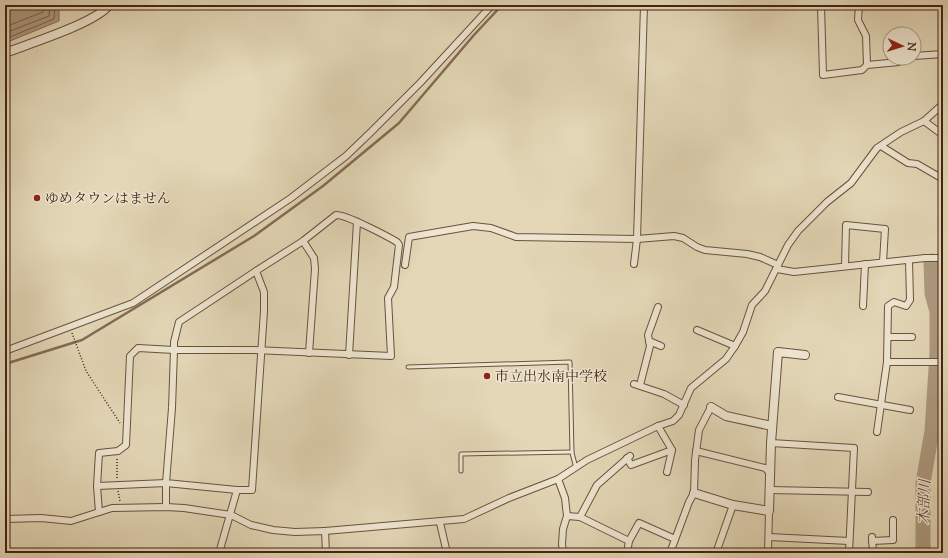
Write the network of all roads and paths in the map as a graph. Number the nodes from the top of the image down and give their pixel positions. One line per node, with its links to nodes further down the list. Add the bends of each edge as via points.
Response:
1 (109, 5): 6 (street, via 81,23)
2 (492, 5): 38 (street, via 371,132 346,156 292,198 133,303)
3 (644, 5): 17 (street)
4 (821, 5): 10 (street, via 823,75 862,70)
5 (859, 5): 10 (street, via 858,20 866,36)
6 (5, 53)
7 (943, 54): 8 (street)
8 (922, 55)
9 (882, 64): 10 (street)
10 (867, 65)
11 (943, 104): 12 (street)
12 (924, 121): 13 (street); 14 (street, via 901,132)
13 (943, 134)
14 (881, 146): 15 (street, via 908,163 917,164); 26 (street, via 851,183 827,202 798,231)
15 (943, 179)
16 (357, 222): 18 (street, via 336,215); 42 (street); 42 (street, via 397,242 399,251 394,287 388,298 391,356)
17 (637, 239): 22 (street); 24 (street, via 516,237 491,228 473,226 409,237); 26 (street, via 679,237 697,248 747,254)
18 (303, 241): 27 (street); 41 (street, via 314,258 315,269)
19 (943, 258): 20 (street)
20 (910, 260): 21 (street); 32 (street, via 910,300 906,306 894,302 888,306)
21 (883, 262): 23 (street); 25 (street, via 885,229 846,225)
22 (634, 264)
23 (865, 264): 25 (street); 28 (street)
24 (405, 265)
25 (845, 266): 26 (street, via 794,272)
26 (777, 267): 36 (street, via 765,291 752,305)
27 (256, 271): 37 (street, via 179,322); 39 (street, via 264,292)
28 (863, 306)
29 (658, 307): 34 (street, via 648,335)
30 (697, 330): 36 (street)
31 (73, 337): 51 (path, via 86,371 118,418)
32 (888, 337): 33 (street); 43 (street)
33 (912, 337)
34 (649, 342): 35 (street); 47 (street, via 650,346 637,385 664,394)
35 (661, 346)
36 (735, 346): 47 (street, via 726,360 691,388)
37 (174, 350): 39 (street); 57 (street, via 138,348 130,356 126,445); 65 (street)
38 (5, 351)
39 (261, 351): 41 (street); 68 (street, via 252,490)
40 (801, 352): 53 (street, via 778,352)
41 (309, 353): 42 (street)
42 (349, 355)
43 (887, 362): 44 (street); 48 (street)
44 (943, 362)
45 (408, 367): 59 (lane, via 570,362)
46 (838, 397): 48 (street)
47 (684, 405): 52 (street, via 673,421)
48 (881, 405): 50 (street); 54 (street)
49 (711, 407): 53 (street, via 726,416); 58 (street, via 699,430)
50 (910, 410)
51 (120, 425)
52 (658, 426): 56 (street); 60 (street)
53 (772, 426): 55 (street)
54 (877, 432)
55 (771, 443): 63 (street); 70 (street, via 854,448)
56 (672, 450): 62 (street); 80 (street, via 631,465 628,457 597,485)
57 (118, 451): 66 (path); 67 (street, via 99,453)
58 (696, 451): 63 (street, via 765,468); 72 (street)
59 (572, 452): 60 (lane); 61 (lane, via 461,454)
60 (576, 468): 64 (street)
61 (461, 471)
62 (667, 472)
63 (770, 473): 69 (street)
64 (558, 480): 79 (street, via 565,498); 83 (street, via 509,498 464,520)
65 (166, 483): 66 (street); 68 (street); 75 (street)
66 (117, 484): 67 (street); 74 (path)
67 (97, 486): 77 (street)
68 (237, 490): 78 (street)
69 (769, 490): 70 (street); 76 (street)
70 (852, 492): 71 (street); 88 (street)
71 (868, 492)
72 (694, 493): 73 (street); 86 (street)
73 (733, 505): 76 (street); 95 (street)
74 (121, 507): 75 (street); 77 (street)
75 (166, 507): 78 (street)
76 (769, 511): 85 (street)
77 (99, 512): 81 (street, via 71,520)
78 (231, 515): 84 (street, via 268,529 294,532); 89 (street)
79 (567, 516): 80 (street); 92 (street, via 563,529)
80 (580, 518): 87 (street)
81 (5, 519)
82 (893, 520): 98 (street, via 893,540 872,539)
83 (440, 523): 84 (street); 91 (street)
84 (325, 531): 90 (street)
85 (769, 537): 88 (street); 96 (street)
86 (675, 539): 87 (street, via 639,523); 94 (street)
87 (629, 541): 93 (street)
88 (849, 541): 97 (street)
89 (219, 553)
90 (326, 553)
91 (447, 553)
92 (563, 553)
93 (627, 553)
94 (670, 553)
95 (716, 553)
96 (768, 553)
97 (848, 553)
98 (872, 553)

